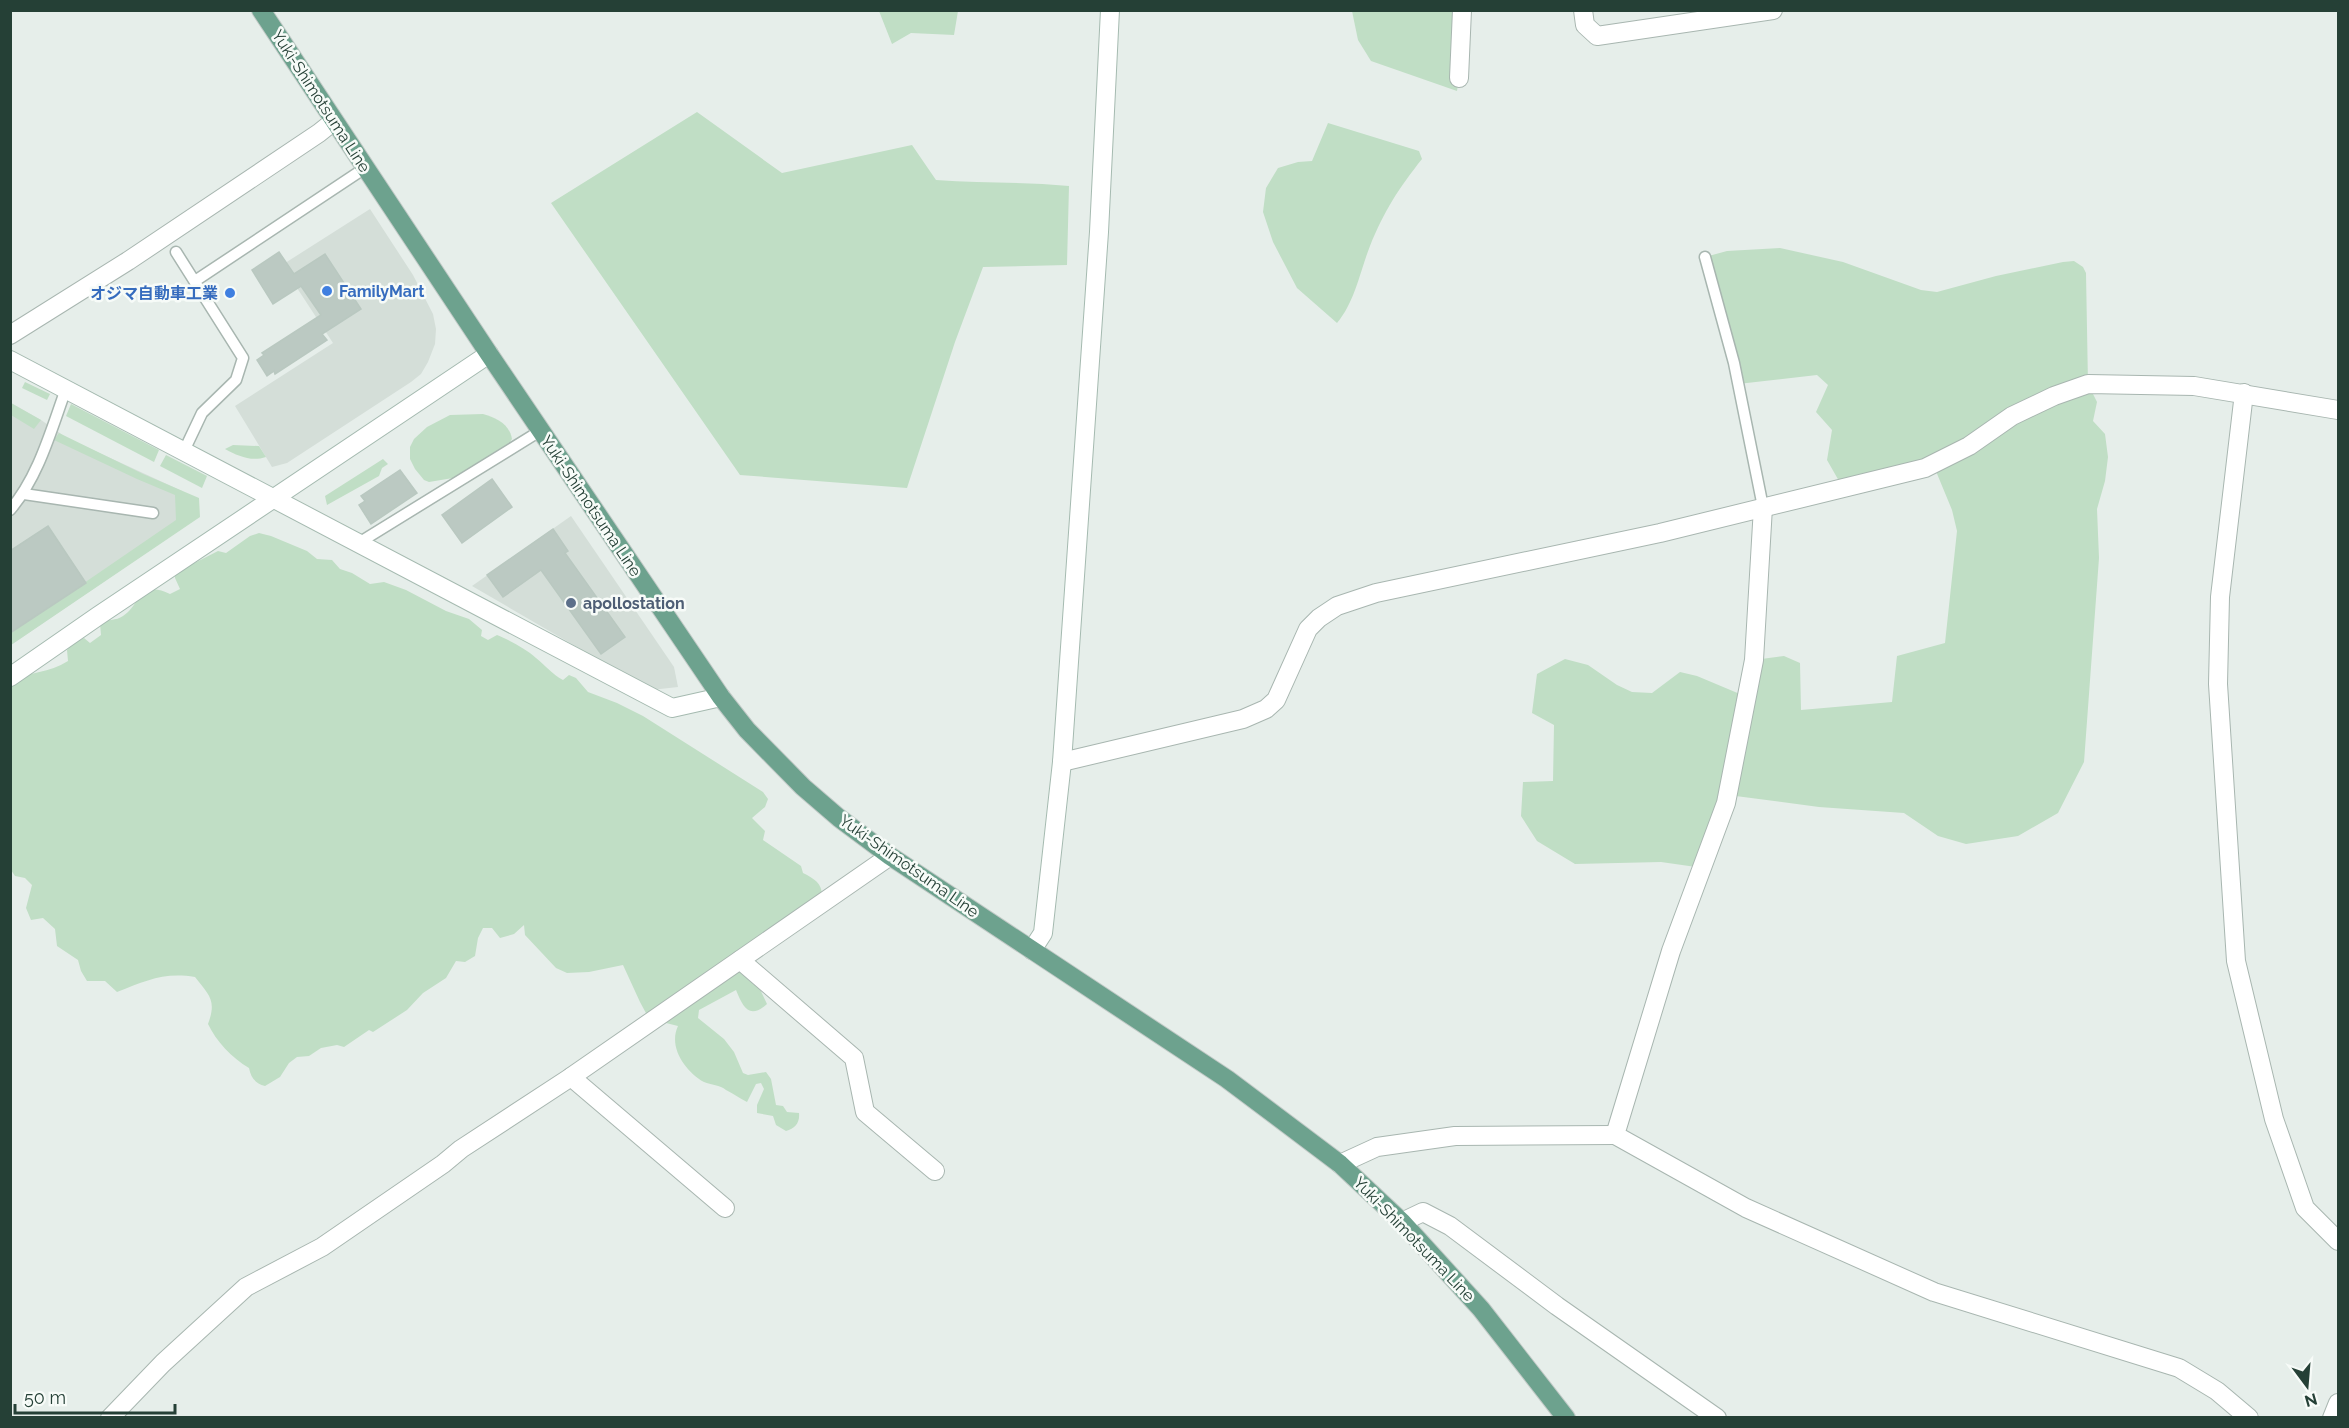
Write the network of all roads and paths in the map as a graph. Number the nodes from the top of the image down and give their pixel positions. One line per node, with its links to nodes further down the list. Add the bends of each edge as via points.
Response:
1 (261, 10): 7 (main road, Yuki-Shimotsuma Line)
2 (1110, 10): 28 (street)
3 (1462, 10): 6 (street)
4 (1583, 10): 5 (street, via 1585,25 1597,36)
5 (1773, 10)
6 (1459, 78)
7 (334, 121): 8 (main road, Yuki-Shimotsuma Line); 12 (street, via 128,261)
8 (365, 168): 11 (lane); 13 (main road, Yuki-Shimotsuma Line)
9 (176, 252): 11 (lane)
10 (1705, 256): 22 (lane, via 1734,363)
11 (195, 281): 19 (lane, via 243,358 236,380 202,413)
12 (10, 335)
13 (489, 354): 18 (main road, Yuki-Shimotsuma Line); 21 (street)
14 (10, 360): 15 (street)
15 (66, 389): 19 (street); 20 (lane)
16 (2244, 393): 17 (street); 22 (street, via 2194,386 2088,384 2012,416 1969,446 1925,468); 38 (street, via 2220,597 2218,674 2236,961 2274,1119 2305,1208)
17 (2338, 410)
18 (540, 431): 25 (lane); 27 (main road, Yuki-Shimotsuma Line)
19 (184, 451): 21 (street)
20 (24, 494): 23 (lane); 24 (lane)
21 (272, 499): 25 (street); 26 (street)
22 (1763, 507): 28 (street, via 1660,533 1376,593 1337,606 1308,629 1276,700 1266,709 1243,719); 33 (street, via 1754,660 1726,803 1671,951)
23 (10, 510)
24 (153, 513)
25 (357, 544): 27 (street, via 672,708)
26 (10, 677)
27 (721, 697): 29 (main road, Yuki-Shimotsuma Line, via 747,730 803,787)
28 (1062, 762): 30 (street, via 1043,933)
29 (890, 856): 30 (main road, Yuki-Shimotsuma Line); 31 (street)
30 (1032, 950): 34 (main road, Yuki-Shimotsuma Line, via 1227,1079)
31 (740, 960): 32 (street); 35 (street, via 854,1058 865,1112)
32 (571, 1077): 36 (street); 40 (street, via 322,1247 246,1287)
33 (1615, 1136): 34 (street, via 1455,1136 1377,1147); 43 (street, via 1746,1208 1934,1292 2180,1368 2217,1391)
34 (1340, 1164): 37 (main road, Yuki-Shimotsuma Line)
35 (935, 1171)
36 (725, 1208)
37 (1402, 1222): 41 (main road, Yuki-Shimotsuma Line, via 1481,1309); 42 (street, via 1423,1212 1450,1226)
38 (2338, 1240)
39 (2338, 1403): 44 (street)
40 (110, 1418)
41 (1566, 1418)
42 (1717, 1418)
43 (2249, 1418)
44 (2332, 1418)

